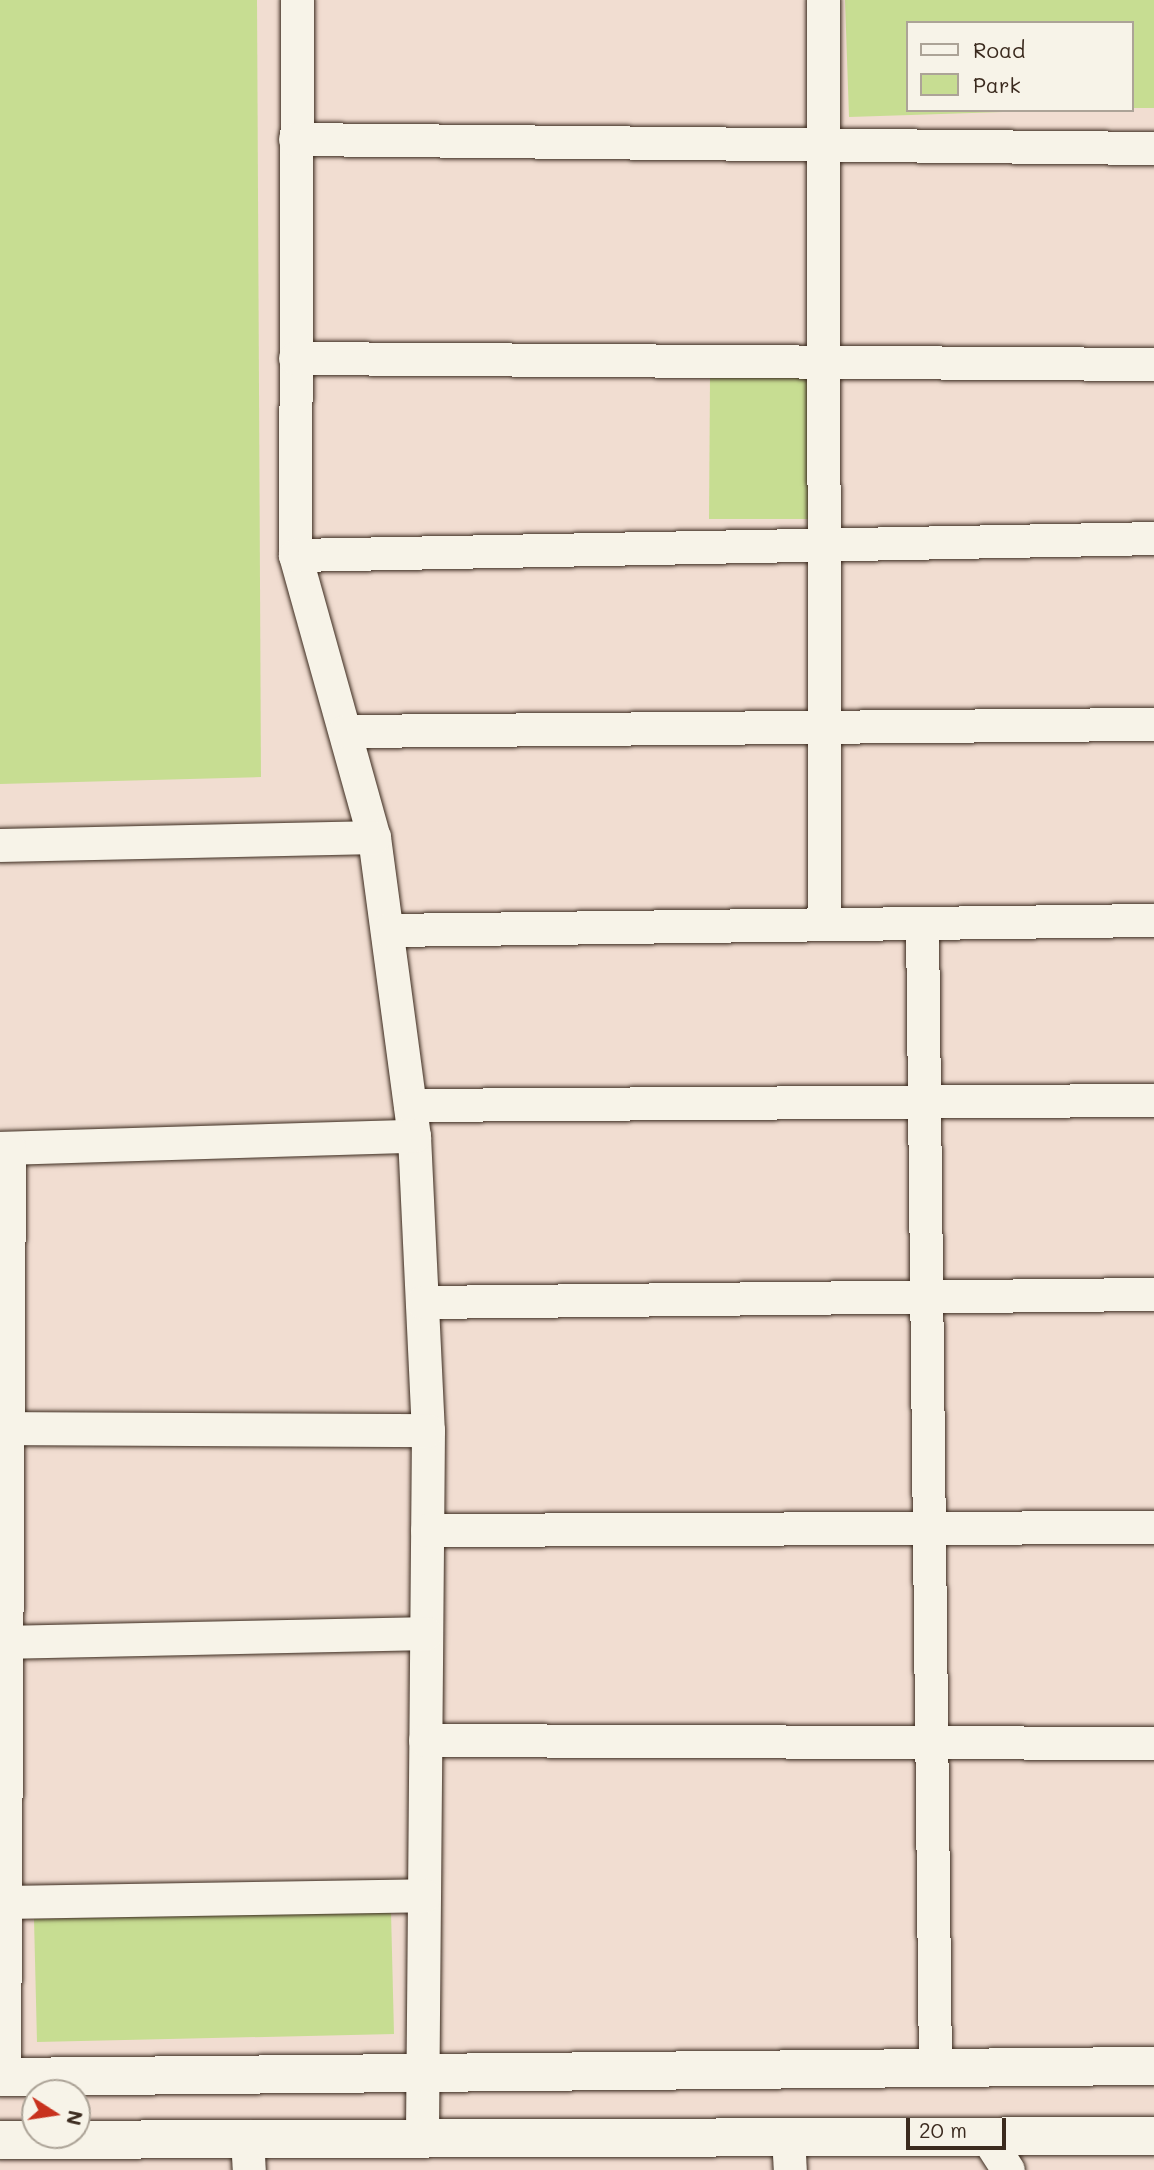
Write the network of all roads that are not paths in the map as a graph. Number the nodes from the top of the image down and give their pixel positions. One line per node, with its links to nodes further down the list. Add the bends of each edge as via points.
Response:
1 (297, 0): 3 (street)
2 (823, 0): 4 (street)
3 (295, 139): 4 (street); 6 (street)
4 (823, 145): 5 (street); 7 (street)
5 (1154, 148)
6 (295, 358): 7 (street); 11 (street)
7 (823, 363): 8 (street); 10 (street)
8 (1154, 364)
9 (1154, 538): 10 (street)
10 (824, 544): 11 (street); 13 (street)
11 (295, 555): 14 (street)
12 (1154, 724): 13 (street)
13 (824, 727): 14 (street); 19 (street)
14 (345, 732): 15 (street)
15 (374, 837): 16 (street); 20 (street)
16 (0, 845)
17 (1154, 920): 18 (street)
18 (922, 923): 19 (street); 22 (street)
19 (824, 924): 20 (street)
20 (387, 930): 23 (street)
21 (1154, 1100): 22 (street)
22 (925, 1101): 23 (street); 26 (street)
23 (412, 1120): 24 (street); 27 (street)
24 (4, 1148): 28 (street)
25 (1154, 1294): 26 (street)
26 (928, 1297): 27 (street); 31 (street)
27 (422, 1303): 29 (street)
28 (3, 1428): 29 (street); 34 (street)
29 (428, 1430): 32 (street)
30 (1154, 1527): 31 (street)
31 (932, 1528): 32 (street); 36 (street)
32 (427, 1530): 33 (street)
33 (426, 1633): 34 (street); 35 (street)
34 (3, 1642): 39 (street)
35 (425, 1740): 36 (street); 38 (street)
36 (935, 1742): 37 (street); 41 (street)
37 (1154, 1743)
38 (424, 1895): 39 (street); 42 (street)
39 (3, 1902): 43 (street)
40 (1154, 2066): 41 (main road)
41 (935, 2068): 42 (main road)
42 (423, 2073): 43 (main road); 44 (street)
43 (2, 2077)
44 (422, 2134): 48 (main road); 49 (main road)
45 (986, 2136): 46 (main road); 49 (main road); 50 (street)
46 (1154, 2136)
47 (0, 2140): 48 (main road)
48 (248, 2153)
49 (789, 2153)
50 (1008, 2170)

